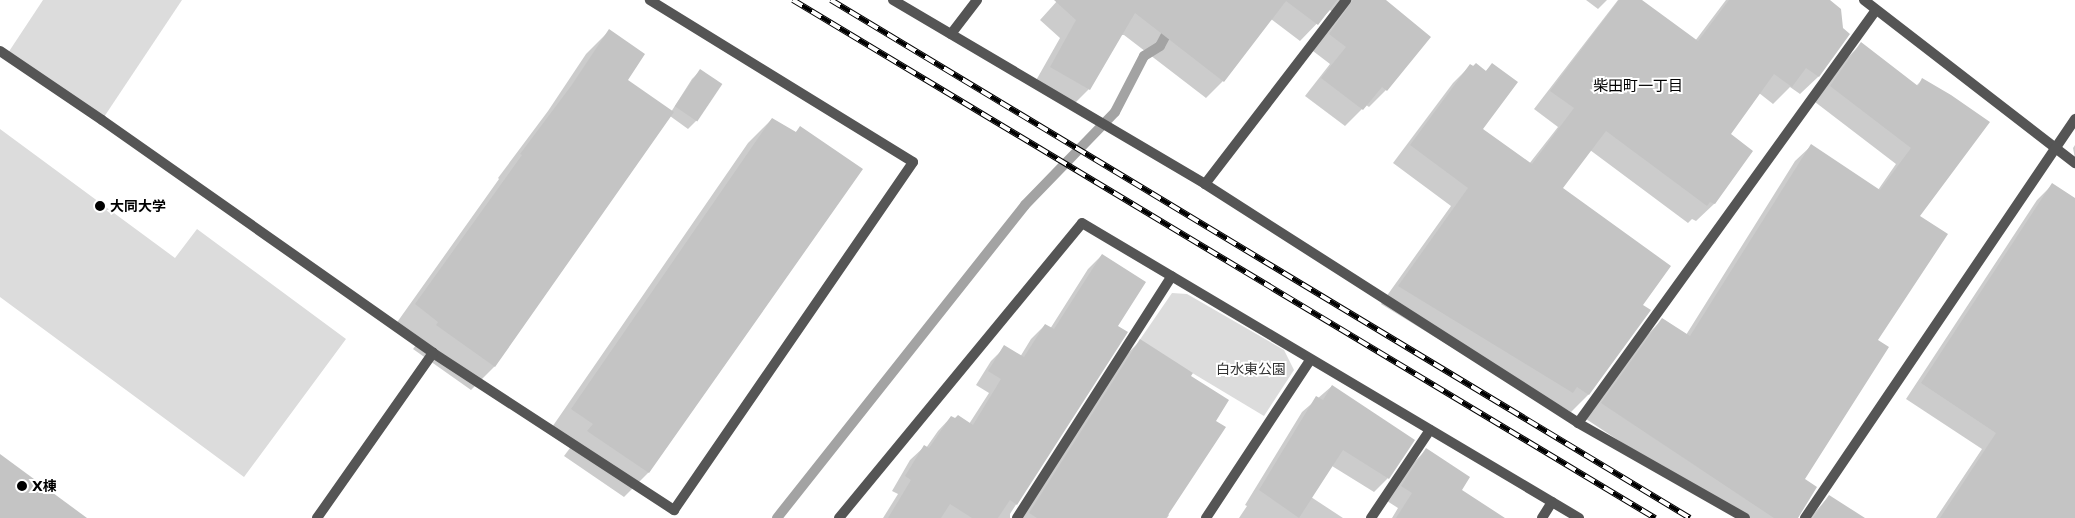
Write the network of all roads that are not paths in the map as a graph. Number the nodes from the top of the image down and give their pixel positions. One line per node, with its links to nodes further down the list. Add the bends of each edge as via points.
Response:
1 (650, 0): 14 (street, via 913,162 674,510)
2 (893, 0): 7 (street)
3 (977, 0): 7 (street)
4 (1346, 0): 12 (street)
5 (1864, 0): 6 (street)
6 (1876, 10): 10 (street); 16 (street)
7 (951, 34): 12 (street)
8 (0, 52): 14 (street)
9 (2075, 119): 10 (street)
10 (2056, 148): 11 (street); 27 (street)
11 (2075, 163)
12 (1205, 184): 16 (street)
13 (1172, 276): 15 (street); 20 (street, via 1082,223); 21 (street)
14 (433, 353): 19 (street)
15 (1310, 360): 17 (street); 22 (street)
16 (1578, 423): 26 (street)
17 (1430, 430): 18 (street); 23 (street)
18 (1552, 502): 24 (street); 25 (street)
19 (317, 518)
20 (839, 518)
21 (1017, 518)
22 (1206, 518)
23 (1371, 518)
24 (1542, 518)
25 (1579, 518)
26 (1745, 518)
27 (1805, 518)

